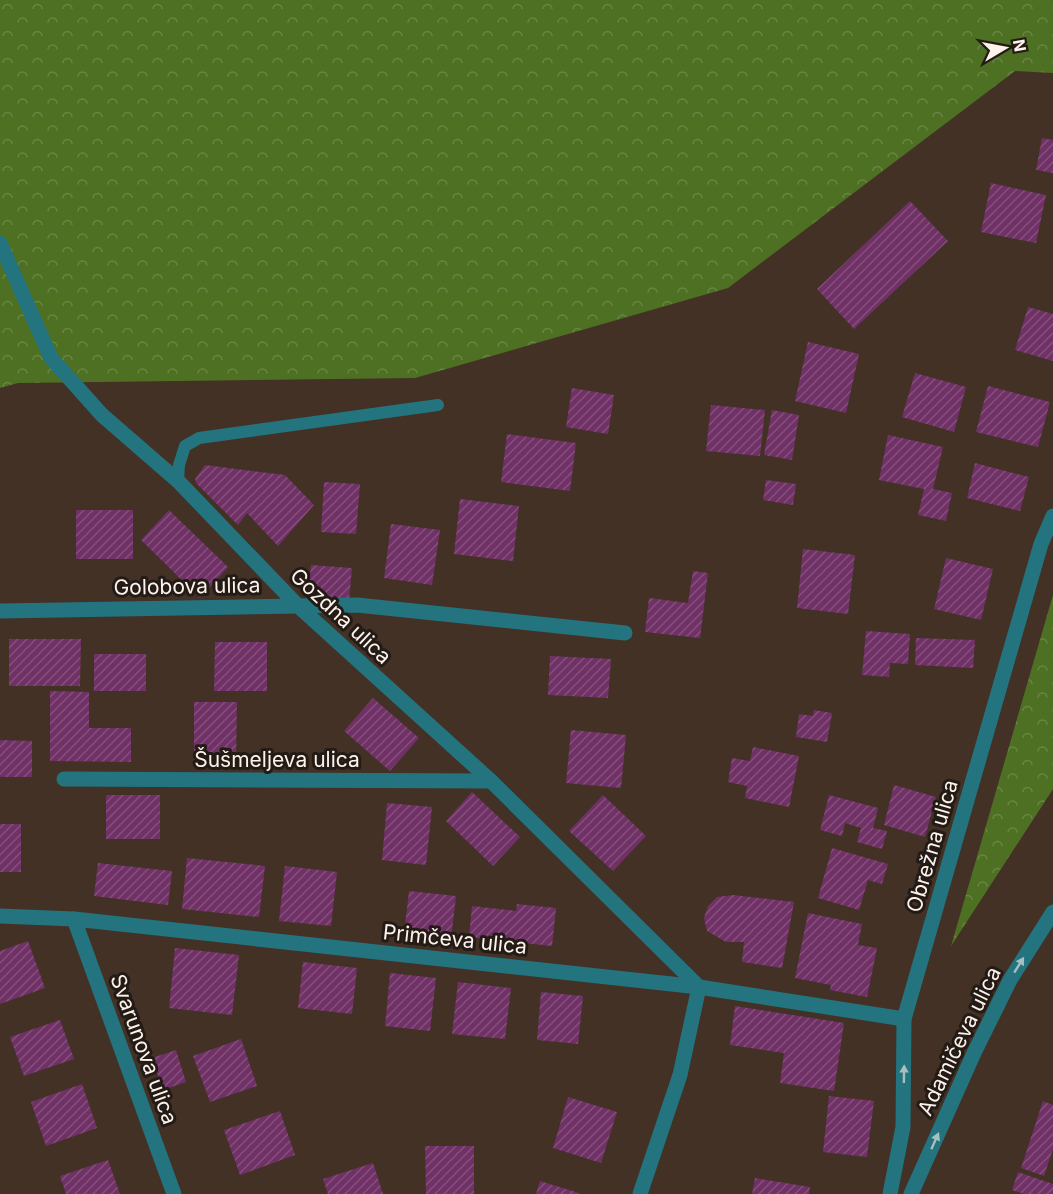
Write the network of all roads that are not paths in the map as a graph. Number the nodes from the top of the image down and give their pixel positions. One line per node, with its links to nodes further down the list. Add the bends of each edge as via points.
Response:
1 (0, 243): 3 (street, Gozdna ulica, via 51,358 102,416)
2 (438, 405): 3 (lane, via 199,438 184,446)
3 (178, 481): 5 (street, Gozdna ulica)
4 (1053, 516): 14 (street, Obrežna ulica, via 1041,544)
5 (297, 605): 6 (street, Golobova ulica); 7 (street, Golobova ulica, via 357,605); 9 (street, Gozdna ulica)
6 (0, 610)
7 (625, 633)
8 (64, 779): 9 (street, Šušmeljeva ulica)
9 (490, 781): 13 (street, Gozdna ulica)
10 (1053, 912): 18 (street, Adamičeva ulica, one-way to 10, via 1010,980)
11 (0, 916): 12 (street, Primčeva ulica)
12 (74, 919): 13 (street, Primčeva ulica); 15 (street, Svarunova ulica)
13 (699, 987): 14 (street, Primčeva ulica); 16 (street, via 680,1075)
14 (904, 1019): 17 (street, Obrežna ulica, one-way to 14, via 903,1127)
15 (174, 1194)
16 (640, 1194)
17 (890, 1194)
18 (911, 1194)

